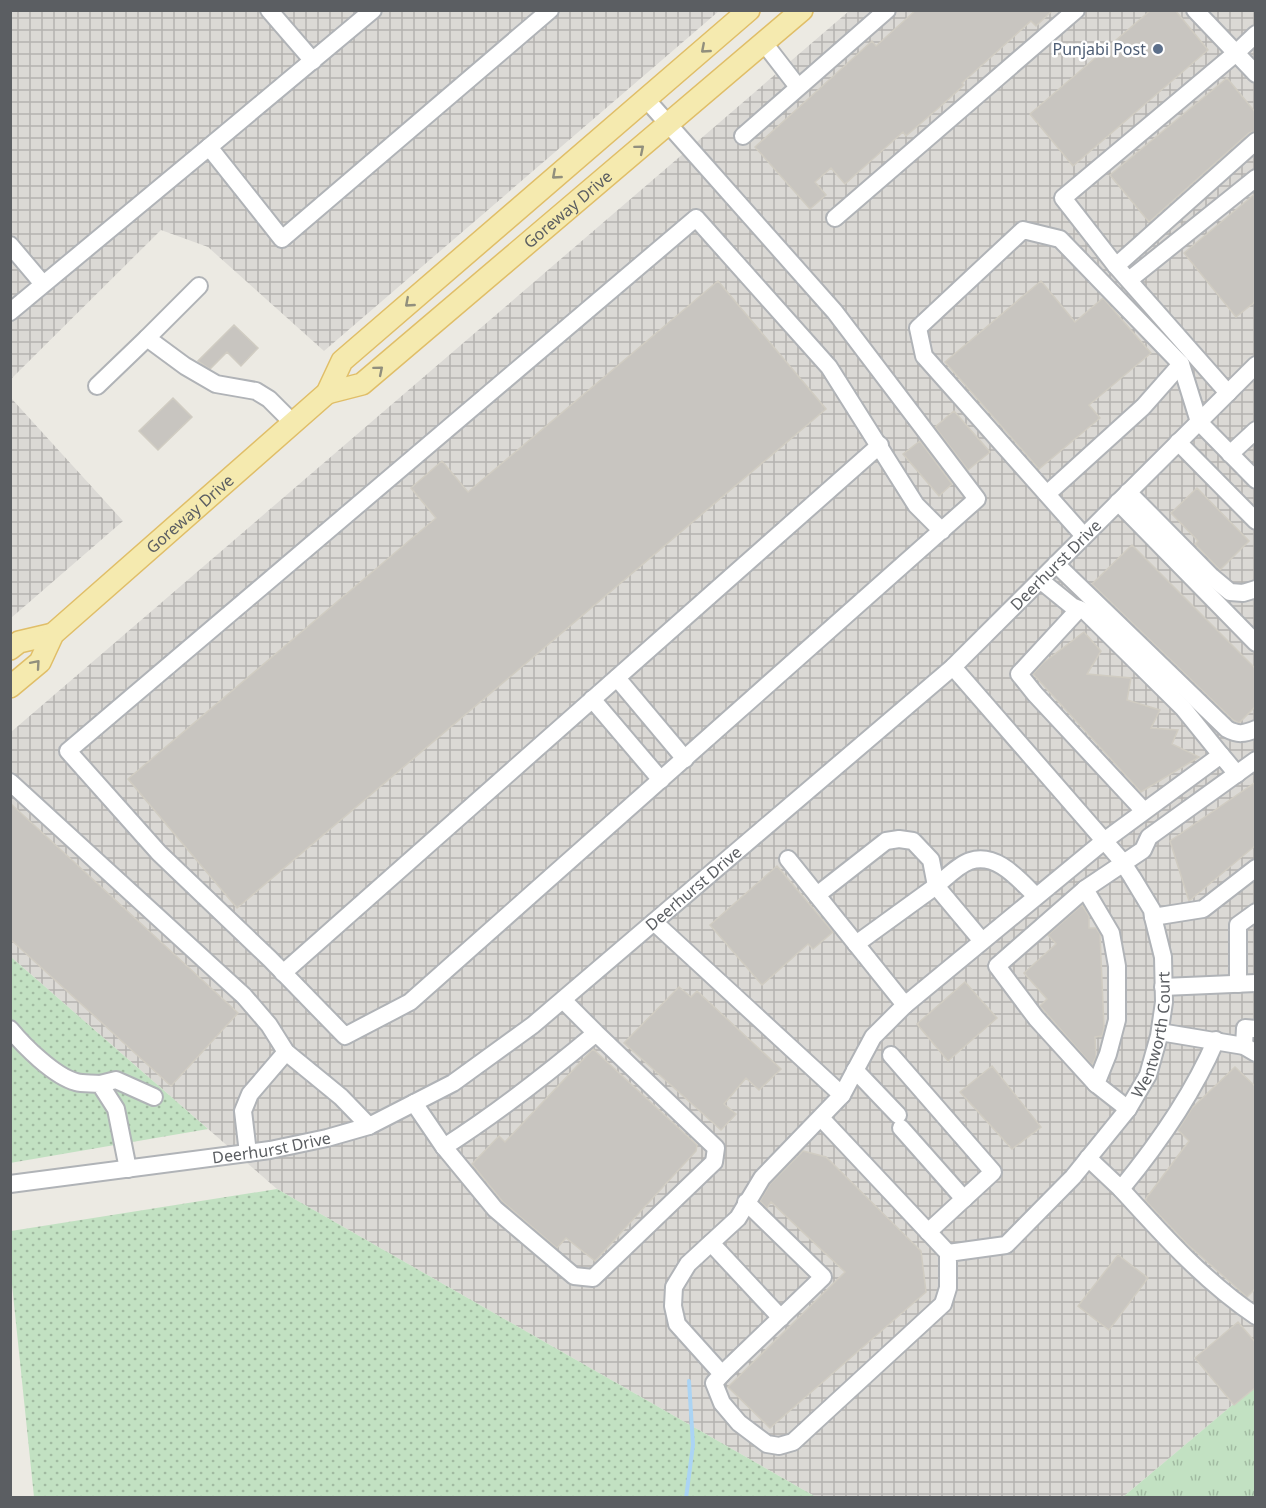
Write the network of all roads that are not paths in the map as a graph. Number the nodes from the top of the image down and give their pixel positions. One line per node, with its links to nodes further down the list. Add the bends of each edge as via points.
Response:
1 (269, 10): 12 (street)
2 (373, 10): 12 (street)
3 (550, 10): 19 (street, via 282,239)
4 (749, 10): 15 (main road, Goreway Drive, one-way to 15)
5 (802, 10): 10 (main road, Goreway Drive)
6 (886, 10): 14 (street)
7 (1076, 10): 21 (street)
8 (1195, 10): 11 (street)
9 (1256, 34): 11 (street)
10 (764, 43): 14 (street); 16 (main road, Goreway Drive)
11 (1236, 53): 13 (street); 23 (street, via 1063,198)
12 (313, 61): 19 (street)
13 (1256, 74)
14 (798, 87): 17 (street)
15 (646, 99): 16 (street); 32 (main road, Goreway Drive, one-way to 32, via 342,361)
16 (669, 124): 32 (main road, Goreway Drive, one-way to 16, via 362,384); 44 (street, via 835,312 978,499)
17 (743, 136)
18 (1256, 141): 23 (street)
19 (209, 147): 25 (street)
20 (1256, 178): 24 (street)
21 (835, 218)
22 (10, 246): 25 (street)
23 (1116, 266): 24 (street)
24 (1129, 280): 33 (street)
25 (43, 284): 27 (street)
26 (199, 286): 28 (street)
27 (10, 312)
28 (147, 338): 31 (street); 35 (street, via 216,384 256,391)
29 (1181, 364): 34 (street); 41 (street, via 1143,407); 41 (street, via 1060,239 1023,230 918,328 924,356)
30 (1256, 365): 33 (street, Deerhurst Drive)
31 (97, 386)
32 (327, 393): 35 (main road, Goreway Drive)
33 (1228, 393): 34 (street, Deerhurst Drive)
34 (1199, 422): 37 (street, Deerhurst Drive); 39 (street)
35 (292, 423): 50 (main road, Goreway Drive)
36 (1256, 430): 39 (street)
37 (1178, 442): 42 (street, Deerhurst Drive); 43 (street)
38 (880, 446): 44 (street, via 916,505); 54 (street); 78 (street, via 829,367 696,218 68,751 159,853)
39 (1230, 454): 40 (street)
40 (1256, 480)
41 (1047, 494): 45 (street)
42 (1123, 497): 45 (street, Deerhurst Drive); 48 (street, via 1230,592); 51 (street)
43 (1256, 521)
44 (942, 531): 59 (street)
45 (1084, 536): 46 (street, Deerhurst Drive)
46 (1056, 564): 47 (street, Deerhurst Drive); 57 (street, via 1227,729 1235,734)
47 (1040, 580): 49 (street); 53 (street, Deerhurst Drive)
48 (1256, 589)
49 (1079, 609): 58 (street, via 1183,708); 64 (street, via 1019,674)
50 (53, 634): 52 (main road, Goreway Drive, via 19,642); 55 (main road, Goreway Drive, one-way to 50, via 40,662)
51 (1256, 643)
52 (10, 649)
53 (953, 667): 65 (street, Wentworth Court); 75 (street, Deerhurst Drive)
54 (617, 678): 56 (street); 59 (street)
55 (10, 687)
56 (592, 699): 62 (street); 78 (street)
57 (1256, 729)
58 (1221, 755): 61 (street); 64 (street)
59 (685, 759): 62 (street)
60 (1256, 760): 61 (street)
61 (1237, 774): 67 (street, via 1149,837 1143,850)
62 (661, 780): 78 (street, via 410,1002 345,1036)
63 (10, 782): 90 (street, via 244,996)
64 (1144, 811): 65 (street)
65 (1104, 840): 67 (street, Wentworth Court); 72 (street)
66 (788, 859): 71 (street)
67 (1123, 864): 70 (street); 74 (street, Wentworth Court)
68 (1256, 868): 74 (street, via 1203,909)
69 (936, 885): 71 (street, via 931,860 913,841 899,839 886,841); 72 (street, via 968,861 978,859 1001,864); 76 (street); 77 (street)
70 (1085, 889): 93 (street, via 1111,933 1117,966 1117,1020); 93 (street, via 997,966 1036,1018)
71 (817, 895): 77 (street)
72 (1036, 896): 76 (street)
73 (1256, 912): 80 (street, via 1238,925)
74 (1154, 917): 81 (street, Wentworth Court, via 1163,957)
75 (654, 922): 82 (street, Deerhurst Drive); 95 (street)
76 (982, 941): 83 (street)
77 (856, 944): 83 (street)
78 (283, 973)
79 (1256, 983): 80 (street)
80 (1238, 984): 81 (street)
81 (1163, 987): 86 (street, Wentworth Court)
82 (563, 1000): 87 (street); 97 (street, Deerhurst Drive, via 453,1083)
83 (905, 1005): 92 (street, via 873,1037)
84 (10, 1029): 94 (street, via 56,1071 75,1082)
85 (1256, 1029): 89 (street, via 1245,1028)
86 (1160, 1032): 88 (street); 98 (street, Wentworth Court, via 1149,1075)
87 (596, 1033): 101 (street, via 540,1080); 101 (street, via 716,1148 714,1162 593,1278 574,1276 495,1209)
88 (1216, 1040): 89 (street); 106 (street, via 1205,1067 1150,1153)
89 (1250, 1050)
90 (286, 1052): 100 (street, via 341,1097); 102 (street, via 250,1094 243,1111)
91 (891, 1055): 107 (street, via 993,1172)
92 (855, 1070): 95 (street); 107 (street)
93 (1096, 1083): 98 (street)
94 (100, 1084): 96 (street, via 116,1080); 104 (street, via 116,1109)
95 (842, 1095): 99 (street)
96 (153, 1097)
97 (414, 1103): 100 (street, Deerhurst Drive); 101 (street)
98 (1128, 1109): 103 (street, Wentworth Court)
99 (821, 1118): 108 (street, via 762,1178); 109 (street)
100 (369, 1126): 102 (street, Deerhurst Drive)
101 (444, 1147)
102 (248, 1153): 104 (street, Deerhurst Drive)
103 (1088, 1158): 106 (street); 111 (street, Wentworth Court, via 1006,1245)
104 (128, 1169): 105 (street, Deerhurst Drive)
105 (10, 1184)
106 (1121, 1189): 112 (street, via 1175,1246 1236,1303)
107 (964, 1199): 109 (street)
108 (746, 1202): 110 (street, via 738,1218); 113 (street, via 823,1277)
109 (928, 1232): 111 (street)
110 (711, 1243): 113 (street); 114 (street, via 688,1264 674,1287 673,1306 677,1324)
111 (948, 1253): 114 (street, via 948,1288 943,1304 793,1442 767,1444 739,1423 722,1403 714,1383)
112 (1256, 1316)
113 (781, 1318): 114 (street)
114 (722, 1374)

